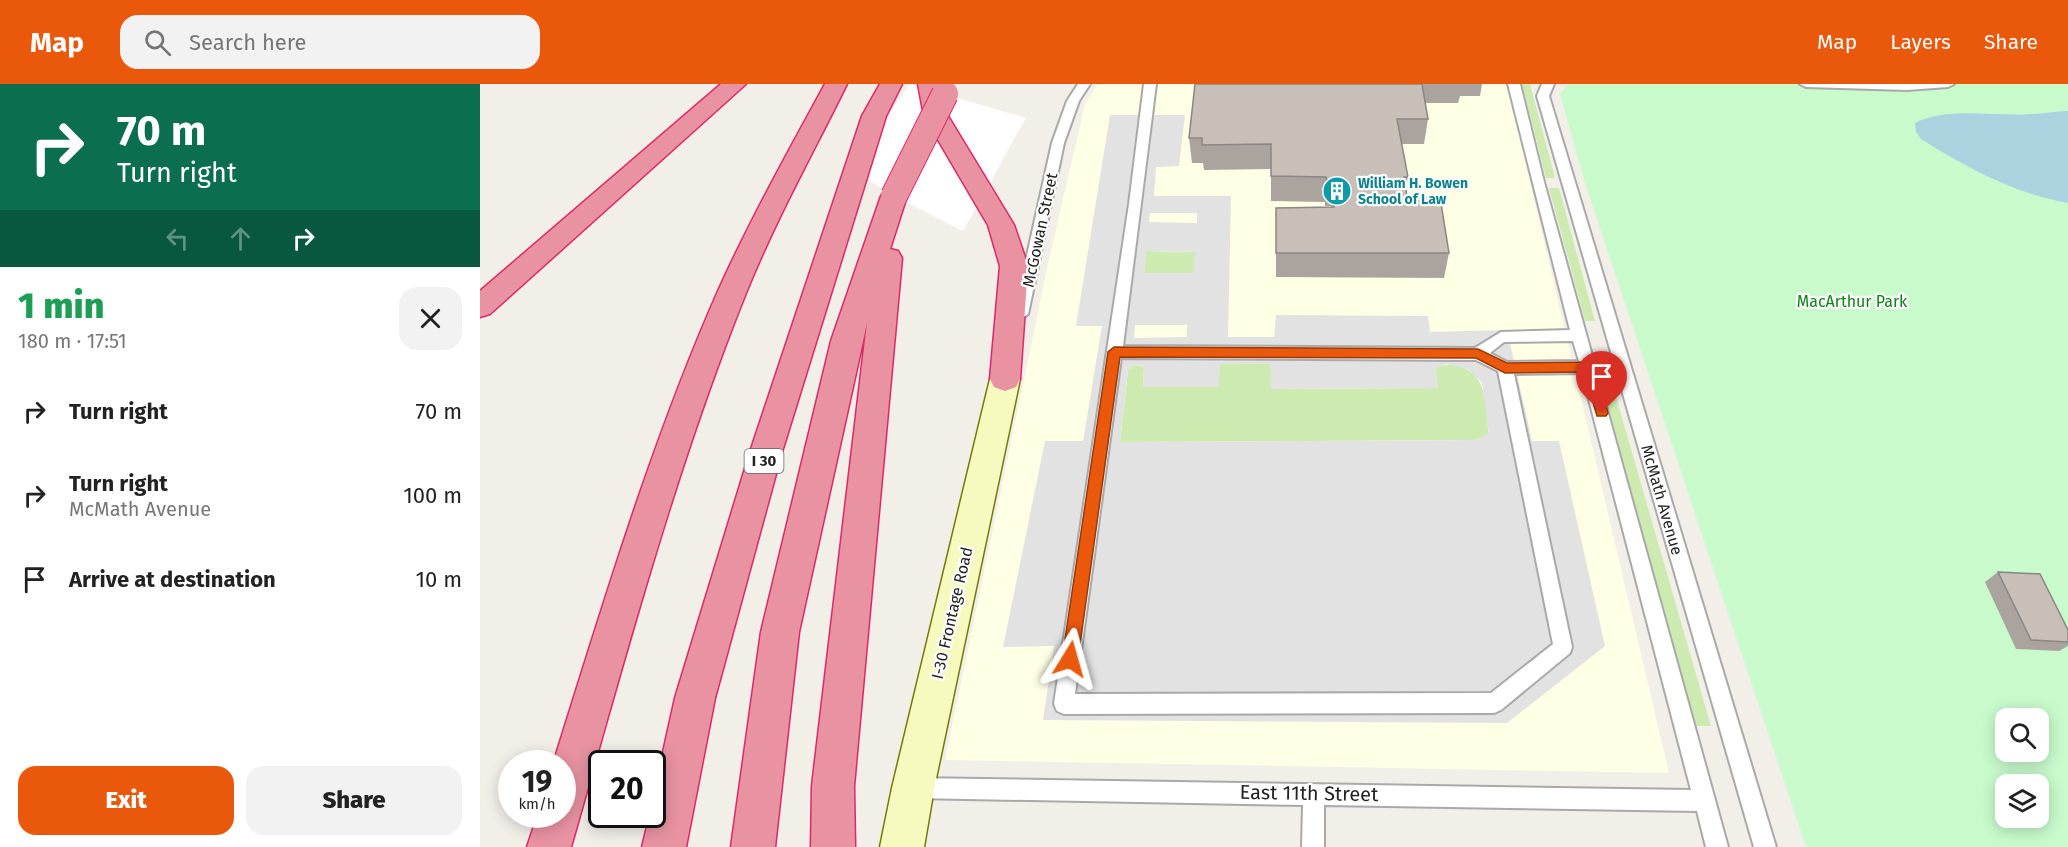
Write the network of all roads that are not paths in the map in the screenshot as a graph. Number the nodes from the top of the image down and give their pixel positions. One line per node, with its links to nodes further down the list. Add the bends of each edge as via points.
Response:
1 (735, 84): 12 (highway)
2 (836, 84): 19 (highway, via 764,222 689,403 630,577)
3 (891, 84): 25 (highway, I 30, via 874,116 766,452 695,698)
4 (1084, 84): 18 (lane, McGowan Street, via 1073,101 1058,143)
5 (1150, 84): 14 (lane)
6 (1515, 84): 13 (lane)
7 (1548, 84): 31 (lane, McMath Avenue, via 1543,96)
8 (1806, 84): 9 (lane)
9 (1948, 84)
10 (942, 87): 11 (highway, bridge); 18 (highway, via 936,116 1001,225 1014,266)
11 (894, 196): 26 (highway, via 846,341 780,632); 27 (highway, via 833,786)
12 (480, 307)
13 (1581, 335): 15 (lane, via 1500,337); 16 (lane)
14 (1114, 352): 15 (lane); 17 (lane, via 1064,704 1494,703 1563,647)
15 (1478, 354): 17 (lane)
16 (1589, 367): 17 (lane); 22 (lane)
17 (1505, 368)
18 (1005, 379): 20 (main road, I-30 Frontage Road)
19 (576, 756)
20 (913, 788): 21 (lane, East 11th Street); 28 (main road, I-30 Frontage Road)
21 (1314, 793): 22 (lane, East 11th Street); 29 (lane)
22 (1705, 801): 30 (lane)
23 (555, 828): 24 (highway)
24 (549, 847)
25 (664, 847)
26 (753, 847)
27 (833, 847)
28 (902, 847)
29 (1313, 847)
30 (1717, 847)
31 (1765, 847)

